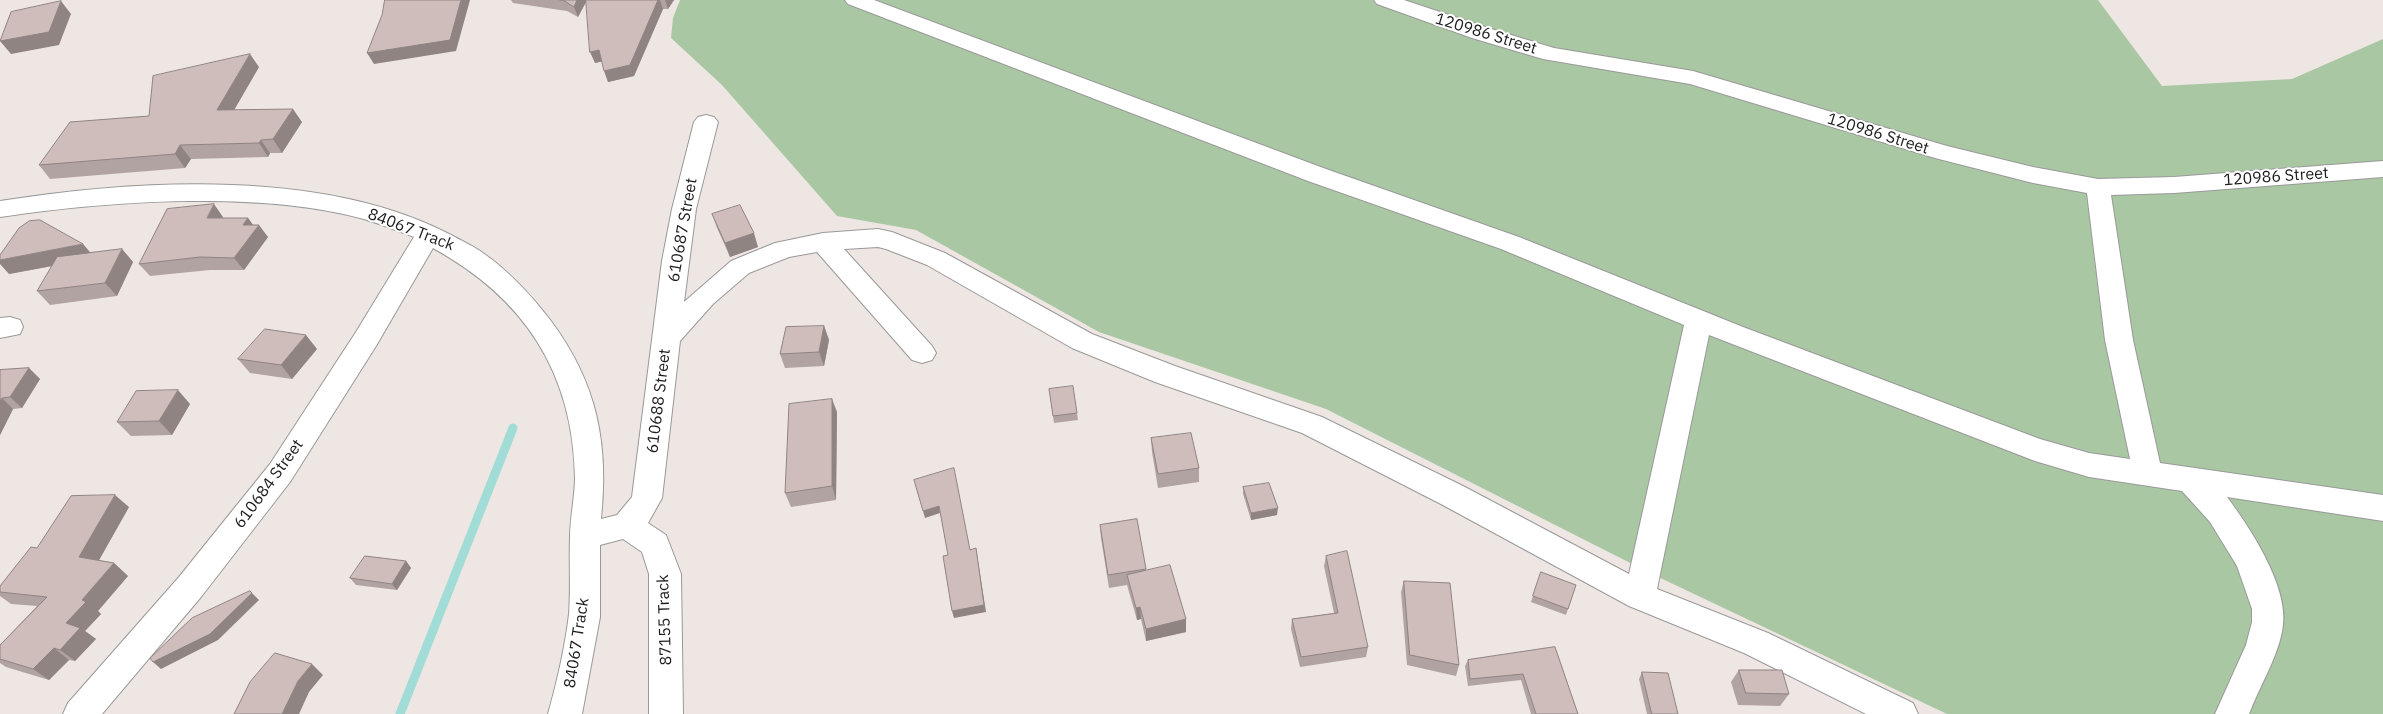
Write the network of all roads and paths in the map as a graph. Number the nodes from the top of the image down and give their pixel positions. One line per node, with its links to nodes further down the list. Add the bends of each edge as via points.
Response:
1 (854, 0): 9 (street, via 1317,175 1510,242)
2 (1384, 0): 5 (street, 120986 Street, via 1551,54 1693,78 1943,153)
3 (706, 122): 10 (street, 610687 Street, via 684,209)
4 (2383, 170): 5 (street, 120986 Street, via 2174,185)
5 (2098, 187): 12 (street, via 2120,340)
6 (0, 208): 7 (street, 84067 Track, via 167,193 243,192 293,196 332,204)
7 (429, 233): 16 (street, 84067 Track, via 461,249 510,288 544,327 569,372 587,442 590,480); 18 (street, 610684 Street, via 280,473 190,587)
8 (822, 242): 10 (street, 610688 Street, via 784,248 740,267 704,297); 11 (street); 17 (street, 610688 Street, via 878,238 927,256 1082,340 1165,374 1312,425 1452,494)
9 (1699, 320): 12 (street, via 2035,449 2089,465); 17 (street)
10 (667, 338): 15 (street, 610688 Street, via 647,498)
11 (922, 353)
12 (2148, 474): 13 (street)
13 (2191, 481): 14 (street); 22 (street, via 2213,501 2231,527 2256,575 2269,611 2263,641)
14 (2383, 508)
15 (627, 525): 16 (street); 20 (street, 87155 Track, via 655,544 665,574)
16 (585, 536): 19 (street, 84067 Track, via 585,608)
17 (1640, 596): 21 (street, 610688 Street, via 1756,643)
18 (80, 714)
19 (565, 714)
20 (666, 714)
21 (1900, 714)
22 (2232, 714)

